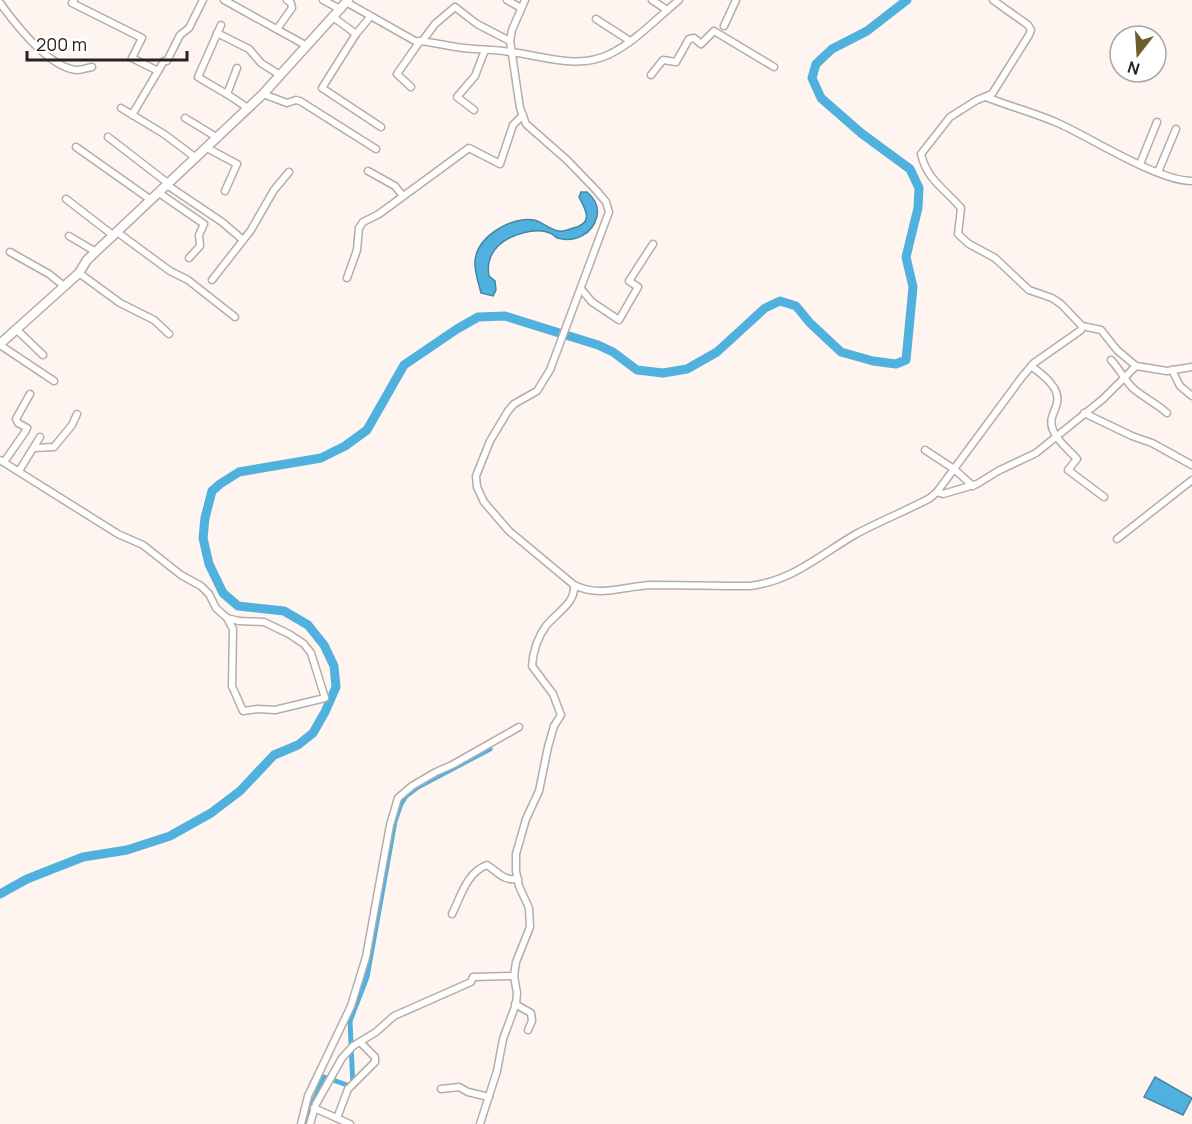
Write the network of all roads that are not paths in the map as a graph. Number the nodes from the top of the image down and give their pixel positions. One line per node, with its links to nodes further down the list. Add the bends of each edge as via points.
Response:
1 (74, 0): 33 (street, via 72,3 142,38 132,58)
2 (203, 0): 33 (street, via 189,28 180,35)
3 (224, 0): 21 (street)
4 (287, 0): 21 (street, via 292,8)
5 (323, 0): 13 (street)
6 (507, 0): 14 (street)
7 (525, 0): 14 (street)
8 (652, 0): 15 (street)
9 (679, 0): 15 (street)
10 (736, 0): 20 (street)
11 (993, 0): 39 (street, via 1031,30)
12 (0, 3): 30 (street, via 55,62 77,70)
13 (345, 4): 16 (street); 17 (street)
14 (521, 8): 25 (street)
15 (667, 10): 26 (street)
16 (333, 17): 23 (street); 27 (street)
17 (370, 17): 23 (street); 24 (street, via 407,38)
18 (596, 19): 26 (street)
19 (221, 25): 22 (street)
20 (724, 26)
21 (277, 29): 27 (street)
22 (217, 33): 34 (street, via 249,49 261,63); 37 (street, via 198,77)
23 (356, 34): 47 (street, via 322,88)
24 (422, 40): 25 (street, via 455,8); 28 (street); 36 (street, via 397,74)
25 (510, 41): 29 (street)
26 (630, 41): 29 (street, via 590,62)
27 (307, 46): 34 (street)
28 (485, 50): 29 (street); 42 (street, via 476,76 457,97)
29 (512, 52): 44 (street)
30 (92, 67)
31 (774, 67): 35 (street, via 714,31 701,44 689,39 676,62 663,60)
32 (237, 68): 37 (street)
33 (158, 71): 43 (street)
34 (280, 75): 38 (street)
35 (651, 75)
36 (411, 87)
37 (227, 94): 41 (street)
38 (263, 94): 41 (street); 53 (street, via 282,102 300,101)
39 (987, 97): 55 (street, via 1054,121); 79 (street, via 950,117 924,148 922,161 940,189 960,208 960,238 995,258 1029,290 1061,304)
40 (121, 108): 43 (street)
41 (248, 109): 50 (street)
42 (474, 110)
43 (132, 115): 54 (street)
44 (522, 115): 63 (street, via 513,125 500,164 469,148); 77 (street, via 526,124 606,202 609,212)
45 (185, 118): 50 (street)
46 (1157, 122): 55 (street)
47 (381, 127)
48 (1176, 129): 58 (street)
49 (108, 137): 60 (street)
50 (218, 138): 52 (street)
51 (76, 147): 65 (street)
52 (207, 148): 54 (street); 61 (street, via 237,164)
53 (376, 149)
54 (196, 158): 60 (street)
55 (1140, 164): 58 (street)
56 (368, 171): 63 (street, via 395,186)
57 (289, 172): 68 (street)
58 (1158, 172): 59 (street)
59 (1192, 181)
60 (168, 184): 62 (street); 68 (street)
61 (225, 191)
62 (159, 193): 65 (street); 72 (street, via 204,224 199,234 200,246)
63 (403, 196): 74 (street, via 363,222)
64 (66, 199): 66 (street)
65 (151, 200): 66 (street)
66 (115, 234): 71 (street); 78 (street, via 188,280)
67 (69, 236): 71 (street)
68 (243, 240): 75 (street)
69 (653, 244): 77 (street, via 629,281 638,287 619,320 592,302)
70 (10, 252): 76 (street)
71 (96, 252): 73 (street)
72 (189, 258)
73 (79, 273): 76 (street); 81 (street, via 120,303 154,320)
74 (347, 278)
75 (212, 280)
76 (64, 286): 80 (street)
77 (581, 289): 109 (street, via 550,370 537,391 508,411 476,476 484,502 509,531)
78 (235, 317)
79 (1082, 326): 85 (street); 86 (street, via 1101,330)
80 (16, 329): 82 (street); 83 (street)
81 (169, 334)
82 (0, 344): 90 (street)
83 (43, 355)
84 (1111, 360): 89 (street)
85 (1031, 366): 96 (street, via 1057,394 1057,404 1051,413); 102 (street)
86 (1136, 366): 88 (street); 89 (street)
87 (1192, 367): 88 (street)
88 (1172, 370): 92 (street, via 1180,386)
89 (1125, 377): 93 (street, via 1136,391); 94 (street)
90 (54, 381)
91 (30, 394): 100 (street, via 16,419 27,428)
92 (1192, 396)
93 (1167, 412)
94 (1084, 413): 96 (street); 101 (street)
95 (77, 414): 98 (street, via 54,447)
96 (1056, 435): 105 (street, via 1036,453); 107 (street, via 1077,459 1068,470)
97 (40, 437): 98 (street)
98 (34, 448): 103 (street)
99 (925, 450): 102 (street)
100 (2, 461): 103 (street)
101 (1192, 465)
102 (954, 469): 105 (street); 106 (street)
103 (19, 471): 110 (street, via 118,534 143,545 201,586)
104 (1192, 480): 108 (street)
105 (973, 486): 106 (street)
106 (937, 492): 109 (street, via 857,534 800,571 765,584 650,585 596,592)
107 (1104, 497)
108 (1117, 539)
109 (574, 585): 112 (street, via 571,600 547,626 533,655 532,666 553,694 561,715 554,726 539,791 516,854)
110 (227, 618): 110 (street, via 264,622 304,644 311,652 325,698 275,710 243,711 232,686 233,629)
111 (519, 727): 122 (street, via 420,781 398,798 366,957 351,1006 308,1096)
112 (518, 879): 113 (street, via 500,877 484,866 472,874); 114 (street, via 531,917)
113 (452, 914)
114 (514, 976): 115 (street); 117 (street, via 473,978 394,1016)
115 (515, 1004): 116 (street, via 531,1013); 119 (street)
116 (528, 1030)
117 (360, 1041): 120 (street, via 342,1058); 121 (street, via 375,1062 348,1089)
118 (441, 1089): 119 (street, via 459,1088)
119 (489, 1097): 125 (street)
120 (314, 1108): 121 (street); 123 (street)
121 (337, 1118): 124 (street)
122 (301, 1124)
123 (310, 1124)
124 (350, 1124)
125 (480, 1124)

